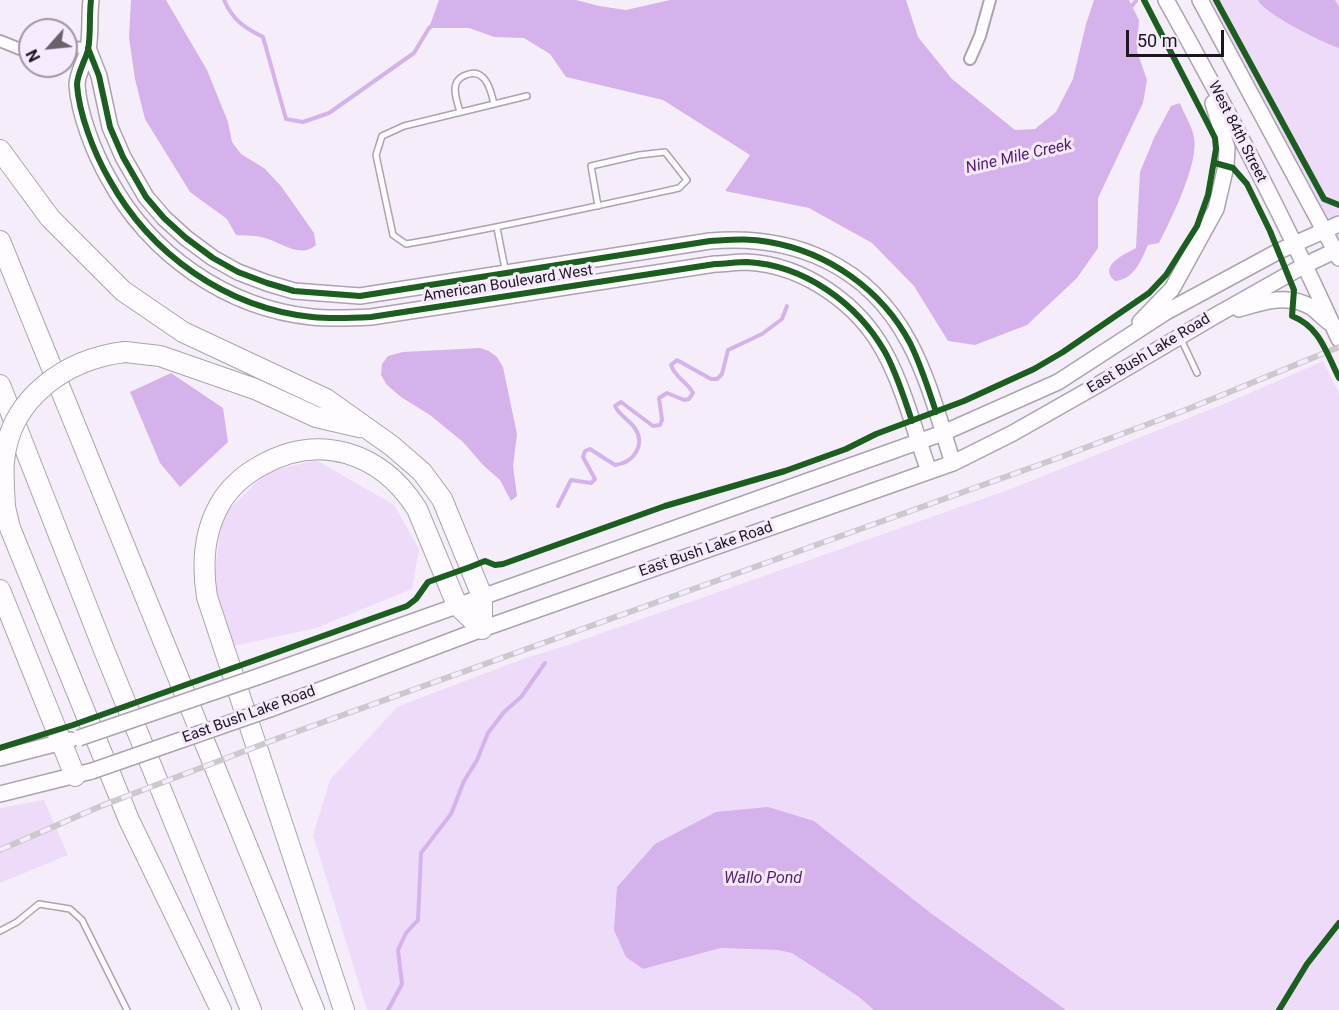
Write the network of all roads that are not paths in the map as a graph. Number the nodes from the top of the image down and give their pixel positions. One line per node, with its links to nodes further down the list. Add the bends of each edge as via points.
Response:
1 (91, 0): 8 (street, American Boulevard West)
2 (990, 0): 10 (street)
3 (1166, 0): 9 (street, West 84th Street)
4 (1200, 0): 18 (street, West 84th Street)
5 (0, 41): 6 (street)
6 (18, 48)
7 (78, 48): 8 (street)
8 (88, 48): 23 (street, American Boulevard West, via 99,76 110,127 146,197 186,238 230,267 294,291 360,296); 24 (street, American Boulevard West, via 77,83 91,144 133,217 153,240 200,278 254,304 312,317 371,317)
9 (1197, 55): 20 (street, West 84th Street); 27 (street, via 1227,148 1216,209 1172,289)
10 (970, 59)
11 (527, 96): 12 (lane)
12 (494, 104): 13 (lane); 13 (lane, via 485,79 469,73 456,84)
13 (460, 112): 17 (lane, via 404,126 382,136 376,155 393,234 406,244)
14 (0, 150): 31 (highway, via 50,218 123,291 183,332 326,399)
15 (598, 206): 15 (lane, via 679,188 687,180 665,152 591,166); 17 (lane)
16 (1339, 224): 18 (street, East Bush Lake Road)
17 (497, 228): 23 (lane)
18 (1324, 231): 20 (street, East Bush Lake Road); 21 (street, West 84th Street)
19 (0, 241): 48 (highway)
20 (1294, 244): 22 (street, West 84th Street); 27 (street, East Bush Lake Road)
21 (1338, 252): 22 (street, East Bush Lake Road)
22 (1305, 265): 25 (street, East Bush Lake Road); 26 (street)
23 (505, 273): 24 (lane); 32 (street, American Boulevard West, via 719,240 770,242 801,250 852,277 875,295 893,317 922,370)
24 (510, 296): 33 (street, American Boulevard West, via 746,262 807,278 836,295 872,332 897,378)
25 (1213, 316): 26 (street, via 1268,300 1293,301 1310,306); 28 (street, East Bush Lake Road)
26 (1336, 332)
27 (1130, 334): 32 (street, East Bush Lake Road, via 1059,382)
28 (1180, 336): 29 (lane); 34 (street, East Bush Lake Road)
29 (1197, 373)
30 (0, 385): 47 (highway)
31 (364, 428): 37 (highway, via 407,458 442,499); 46 (highway, bridge, via 316,417 255,389 160,356 125,352 105,354 74,365 42,387 12,430 4,460 4,507 10,528 129,820)
32 (943, 433): 33 (street, East Bush Lake Road); 34 (street, American Boulevard West)
33 (918, 441): 35 (street, American Boulevard West); 37 (street, East Bush Lake Road)
34 (953, 463): 35 (street, East Bush Lake Road)
35 (929, 471): 39 (street, East Bush Lake Road)
36 (0, 590): 40 (highway)
37 (482, 596): 38 (street, East Bush Lake Road); 39 (highway)
38 (457, 604): 39 (highway); 40 (street, East Bush Lake Road, bridge); 49 (highway, via 409,496 376,466 345,452 317,448 269,461 231,489 211,525 203,571 207,597)
39 (482, 629): 42 (street, East Bush Lake Road, bridge, via 270,709)
40 (70, 740): 41 (street, East Bush Lake Road); 42 (highway)
41 (0, 759)
42 (84, 773): 43 (street, East Bush Lake Road)
43 (0, 794)
44 (0, 931): 45 (lane, via 39,904 70,909 82,920)
45 (128, 1010)
46 (220, 1010)
47 (250, 1010)
48 (314, 1010)
49 (344, 1010)

